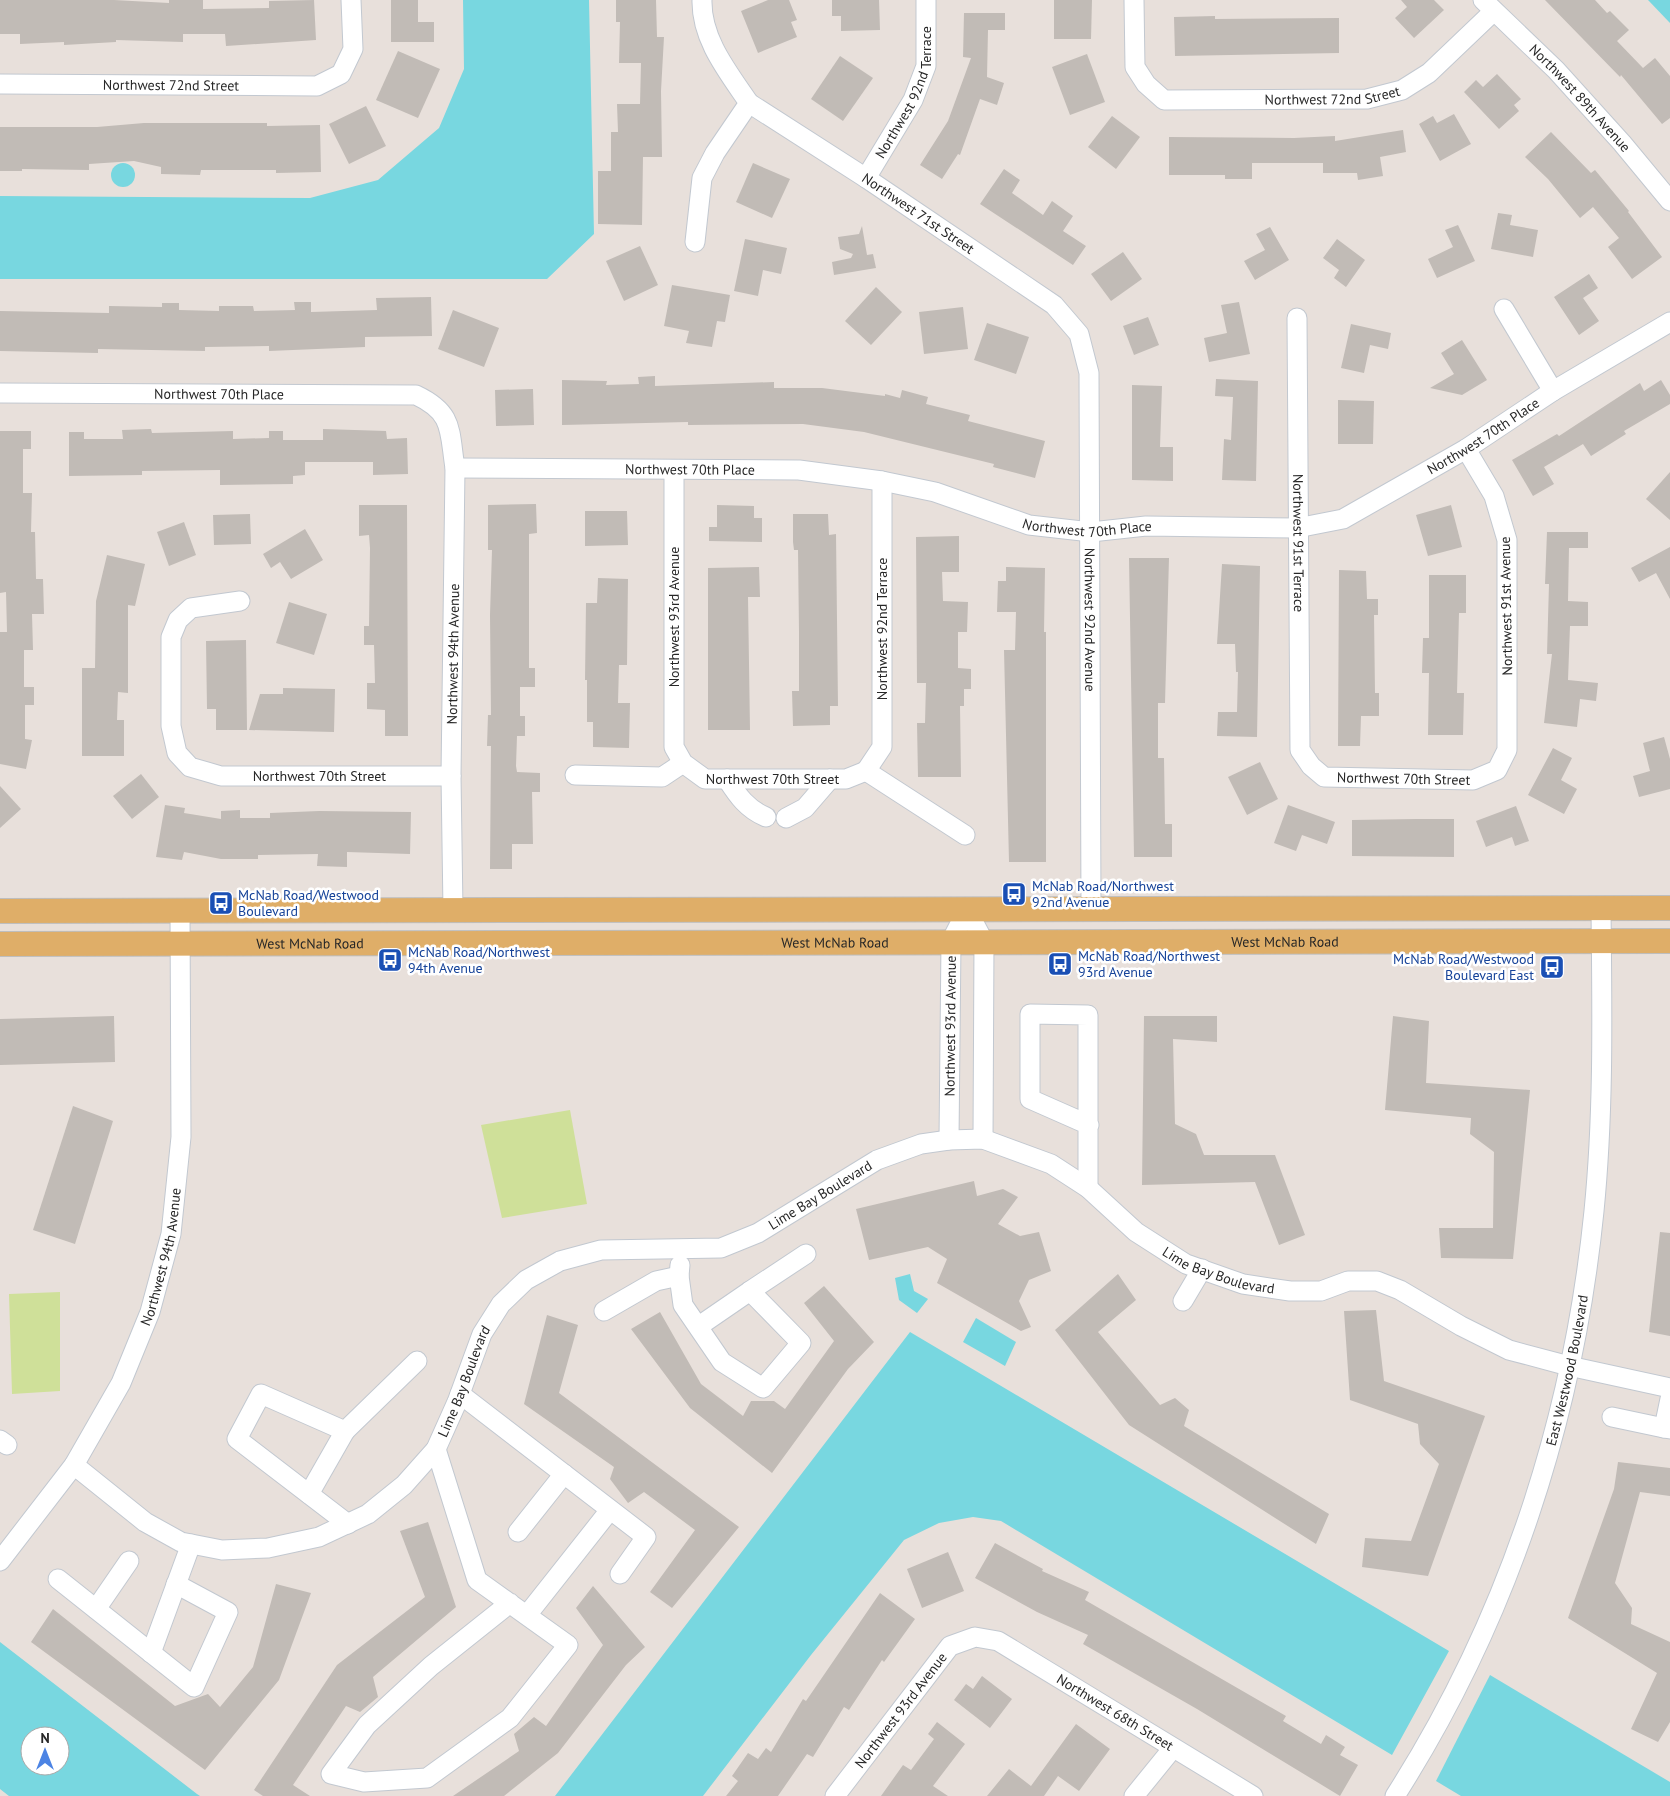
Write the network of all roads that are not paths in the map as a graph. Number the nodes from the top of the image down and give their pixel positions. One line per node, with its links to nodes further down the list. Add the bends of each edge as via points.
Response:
1 (351, 0): 6 (street, Northwest 72nd Street, via 353,50 341,74 318,86)
2 (702, 0): 7 (street, via 702,13 715,52)
3 (926, 0): 8 (street, Northwest 92nd Terrace, via 926,66 913,100)
4 (1134, 0): 5 (street, Northwest 72nd Street, via 1135,67 1146,84 1164,100 1366,99 1402,90 1430,73)
5 (1489, 6): 9 (street, Northwest 89th Avenue, via 1556,70)
6 (0, 84)
7 (749, 104): 8 (street, Northwest 71st Street); 10 (street, via 702,178)
8 (866, 178): 14 (street, Northwest 71st Street, via 1054,305)
9 (1670, 201)
10 (695, 242)
11 (1504, 309): 15 (street)
12 (1297, 318): 22 (street, Northwest 91st Terrace)
13 (1670, 322): 15 (street, Northwest 70th Place)
14 (1079, 334): 23 (street, Northwest 92nd Avenue, via 1089,373)
15 (1553, 391): 18 (street, Northwest 70th Place)
16 (0, 393): 17 (street, Northwest 70th Place, via 416,395)
17 (435, 404): 19 (street, Northwest 94th Avenue, via 448,422)
18 (1466, 449): 22 (street, Northwest 70th Place, via 1343,519); 27 (street, Northwest 91st Avenue, via 1494,496 1507,540 1507,750)
19 (455, 468): 20 (street, Northwest 70th Place); 30 (street, Northwest 94th Avenue)
20 (674, 470): 21 (street, Northwest 70th Place, via 798,470); 25 (street, Northwest 93rd Avenue, via 674,747)
21 (882, 481): 23 (street, Northwest 70th Place, via 935,492 1029,525); 28 (street, Northwest 92nd Terrace, via 882,747)
22 (1297, 528): 23 (street, Northwest 70th Place, via 1146,526); 26 (street, Northwest 91st Terrace, via 1300,750)
23 (1091, 532): 36 (street, Northwest 92nd Avenue)
24 (240, 601): 30 (street, Northwest 70th Street, via 191,608 178,620 171,637 171,726 177,752 190,767 221,776)
25 (683, 763): 29 (street, via 662,777); 31 (street, Northwest 70th Street, via 705,779)
26 (1311, 766): 27 (street, Northwest 70th Street, via 1324,777 1344,778 1474,780)
27 (1497, 770)
28 (866, 771): 32 (street, Northwest 70th Street, via 846,779); 35 (street)
29 (574, 775)
30 (451, 776): 40 (street, Northwest 94th Avenue)
31 (727, 779): 32 (street, Northwest 70th Street); 33 (street, via 742,803)
32 (830, 779): 34 (street, via 805,808)
33 (766, 818)
34 (786, 818)
35 (965, 835)
36 (1091, 908): 37 (main road); 41 (main road)
37 (1601, 908): 38 (main road); 43 (street, East Westwood Boulevard)
38 (1670, 908)
39 (180, 910): 40 (main road); 42 (main road); 45 (street, Northwest 94th Avenue)
40 (453, 910): 41 (main road)
41 (967, 910): 46 (street, Northwest 93rd Avenue); 47 (street)
42 (0, 911)
43 (1601, 941): 44 (main road, West McNab Road); 47 (main road, West McNab Road); 62 (street, East Westwood Boulevard, via 1600,1122 1594,1210 1584,1296)
44 (1670, 941)
45 (181, 942): 46 (main road, West McNab Road); 48 (main road, West McNab Road); 70 (street, Northwest 94th Avenue, via 181,1137 171,1234 150,1312 121,1383)
46 (951, 942): 47 (main road, West McNab Road); 51 (street, Northwest 93rd Avenue)
47 (984, 942): 50 (street)
48 (0, 944)
49 (1089, 1125): 49 (street, via 1088,1015 1030,1014 1030,1099); 52 (street)
50 (983, 1139): 51 (street, Lime Bay Boulevard); 52 (street, Lime Bay Boulevard, via 1051,1164)
51 (949, 1140): 53 (street, Lime Bay Boulevard, via 921,1144 877,1160 758,1233 721,1248)
52 (1088, 1188): 55 (street, Lime Bay Boulevard, via 1136,1232 1186,1264)
53 (682, 1249): 56 (street); 64 (street, Lime Bay Boulevard, via 601,1250 560,1261 526,1280 501,1304 482,1334)
54 (806, 1254): 57 (street)
55 (1202, 1269): 58 (street); 62 (street, Lime Bay Boulevard, via 1244,1284 1290,1291 1321,1291 1348,1281 1377,1281 1400,1290 1509,1350)
56 (679, 1276): 59 (street, via 656,1281); 60 (street, via 683,1305)
57 (750, 1291): 60 (street); 60 (street, via 801,1344 763,1388 722,1362)
58 (1183, 1301)
59 (604, 1311)
60 (699, 1326)
61 (417, 1361): 68 (street)
62 (1569, 1366): 63 (street, Lime Bay Boulevard); 91 (street, East Westwood Boulevard, via 1549,1458 1513,1563 1468,1668)
63 (1670, 1388)
64 (460, 1394): 69 (street, Lime Bay Boulevard); 71 (street)
65 (1670, 1399): 67 (street)
66 (1612, 1417): 67 (street)
67 (1667, 1429)
68 (344, 1431): 72 (street); 72 (street, via 261,1394 236,1439)
69 (436, 1449): 74 (street, Lime Bay Boulevard, via 404,1485 368,1514); 82 (street, via 478,1580)
70 (74, 1465): 76 (street, Lime Bay Boulevard, via 145,1522 181,1542); 77 (street, Northwest 94th Avenue)
71 (564, 1474): 73 (street); 75 (street)
72 (309, 1494): 74 (street)
73 (610, 1510): 79 (street, via 646,1537); 84 (street)
74 (348, 1524): 76 (street, Lime Bay Boulevard, via 319,1537 268,1548 222,1550)
75 (518, 1532)
76 (191, 1544): 81 (street)
77 (0, 1561)
78 (129, 1561): 83 (street)
79 (620, 1574)
80 (58, 1579): 83 (street)
81 (176, 1584): 86 (street); 86 (street, via 228,1612 194,1687)
82 (510, 1603): 84 (street); 84 (street, via 431,1666 367,1726 331,1774 364,1782 427,1778 510,1718 568,1645)
83 (96, 1609): 86 (street)
84 (527, 1615)
85 (975, 1637): 87 (street, Northwest 68th Street, via 998,1642); 88 (street, Northwest 93rd Avenue, via 950,1646)
86 (151, 1653)
87 (1173, 1748): 89 (street); 90 (street, Northwest 68th Street)
88 (835, 1796)
89 (1134, 1796)
90 (1253, 1796)
91 (1396, 1796)

